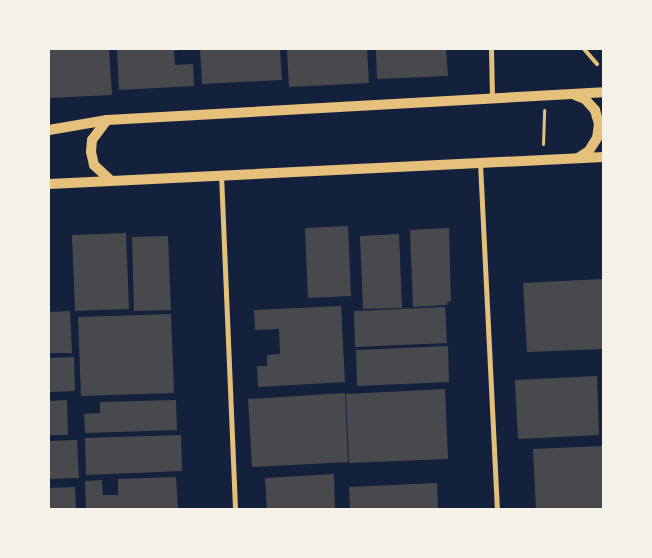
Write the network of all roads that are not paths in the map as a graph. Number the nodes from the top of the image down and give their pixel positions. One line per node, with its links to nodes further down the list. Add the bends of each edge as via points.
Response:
1 (491, 49): 6 (street)
2 (584, 49): 3 (lane)
3 (598, 64)
4 (603, 92): 5 (main road)
5 (572, 93): 6 (main road); 10 (main road, via 590,104 599,124 597,138 589,151)
6 (492, 97): 7 (main road)
7 (107, 120): 8 (main road); 13 (main road, via 92,140 90,152 94,165)
8 (49, 130)
9 (603, 157): 10 (main road)
10 (577, 158): 11 (main road)
11 (480, 163): 12 (main road); 16 (street)
12 (221, 174): 13 (main road); 15 (street)
13 (111, 181): 14 (main road)
14 (49, 184)
15 (235, 509)
16 (497, 509)

